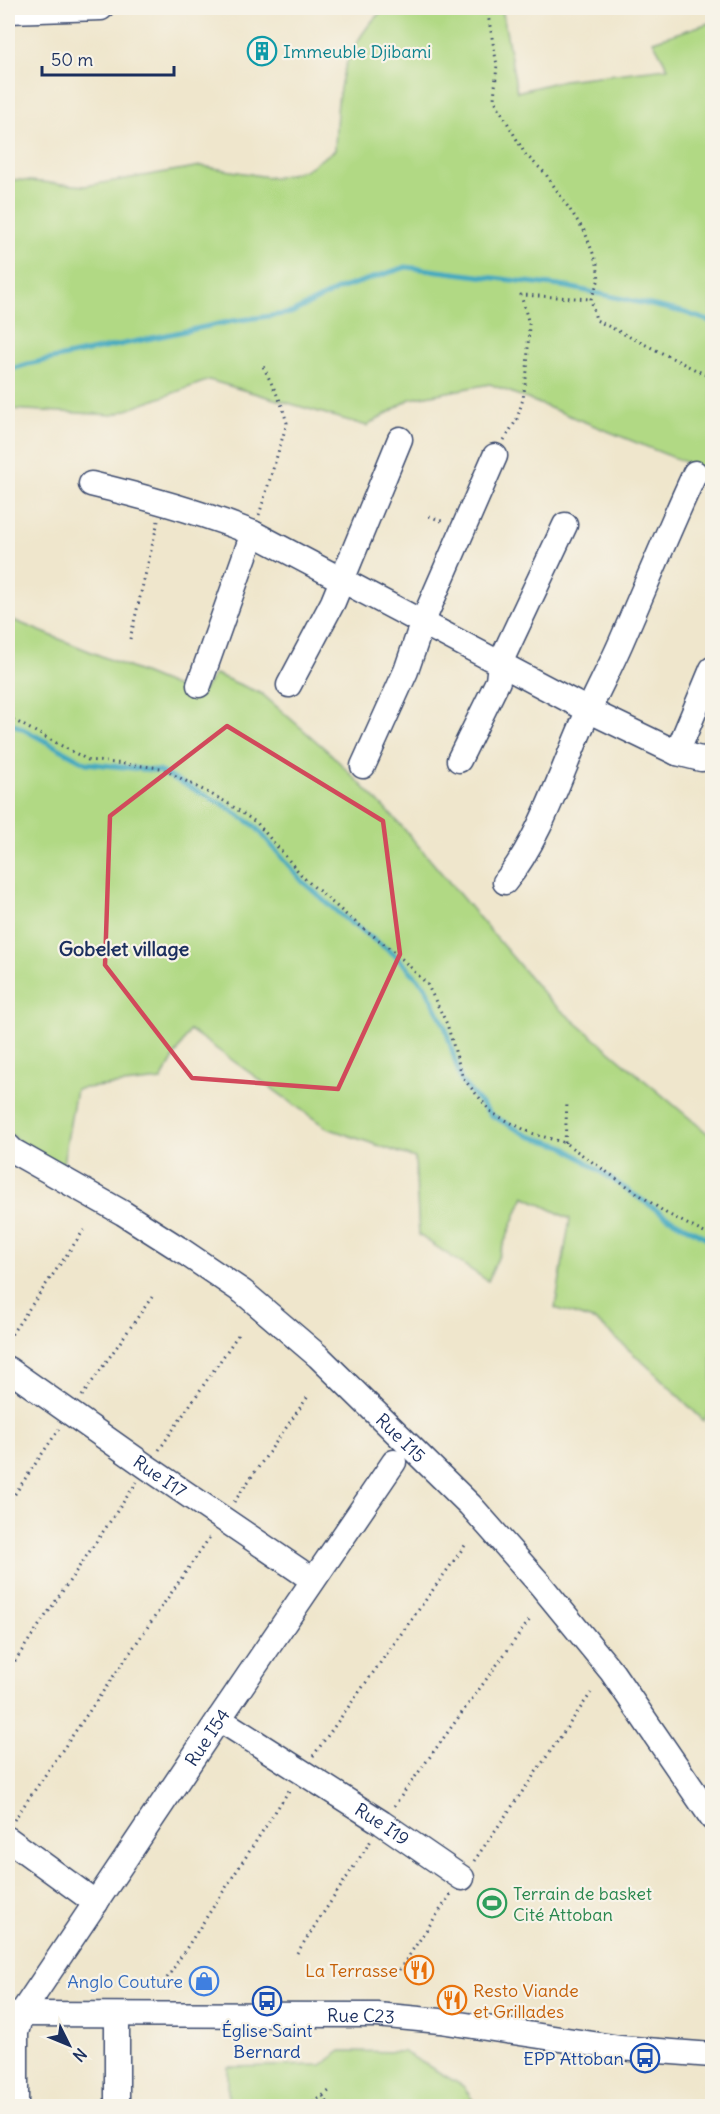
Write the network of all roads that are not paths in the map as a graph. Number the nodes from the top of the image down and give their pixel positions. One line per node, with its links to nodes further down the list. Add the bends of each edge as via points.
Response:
1 (101, 8): 2 (street)
2 (8, 11)
3 (400, 439): 9 (street)
4 (495, 456): 10 (street)
5 (695, 474): 15 (street)
6 (91, 483): 8 (street, via 216,518)
7 (566, 525): 11 (street)
8 (253, 533): 9 (street); 13 (street)
9 (342, 580): 10 (street); 14 (street)
10 (423, 621): 11 (street); 19 (street, via 406,671)
11 (500, 663): 15 (street); 18 (street, via 498,681)
12 (712, 669): 16 (street)
13 (199, 685)
14 (289, 685)
15 (588, 710): 16 (street); 20 (street, via 538,827)
16 (677, 753): 17 (street)
17 (712, 758)
18 (459, 760)
19 (363, 766)
20 (505, 882)
21 (8, 1146): 26 (street, Rue I15, via 123,1213 243,1292 318,1356 470,1505 539,1583 612,1672)
22 (8, 1369): 24 (street, Rue I17)
23 (394, 1462): 24 (street, Rue I54)
24 (313, 1580): 25 (street, Rue I54)
25 (219, 1719): 28 (street, Rue I19); 29 (street, Rue I54)
26 (712, 1818)
27 (11, 1830): 29 (street)
28 (462, 1878)
29 (96, 1903): 30 (street, Rue I54)
30 (14, 2014): 31 (street, Rue C23); 33 (street)
31 (117, 2015): 32 (street, Rue C23, via 377,2015 620,2048); 34 (street)
32 (712, 2055)
33 (16, 2106)
34 (117, 2106)

